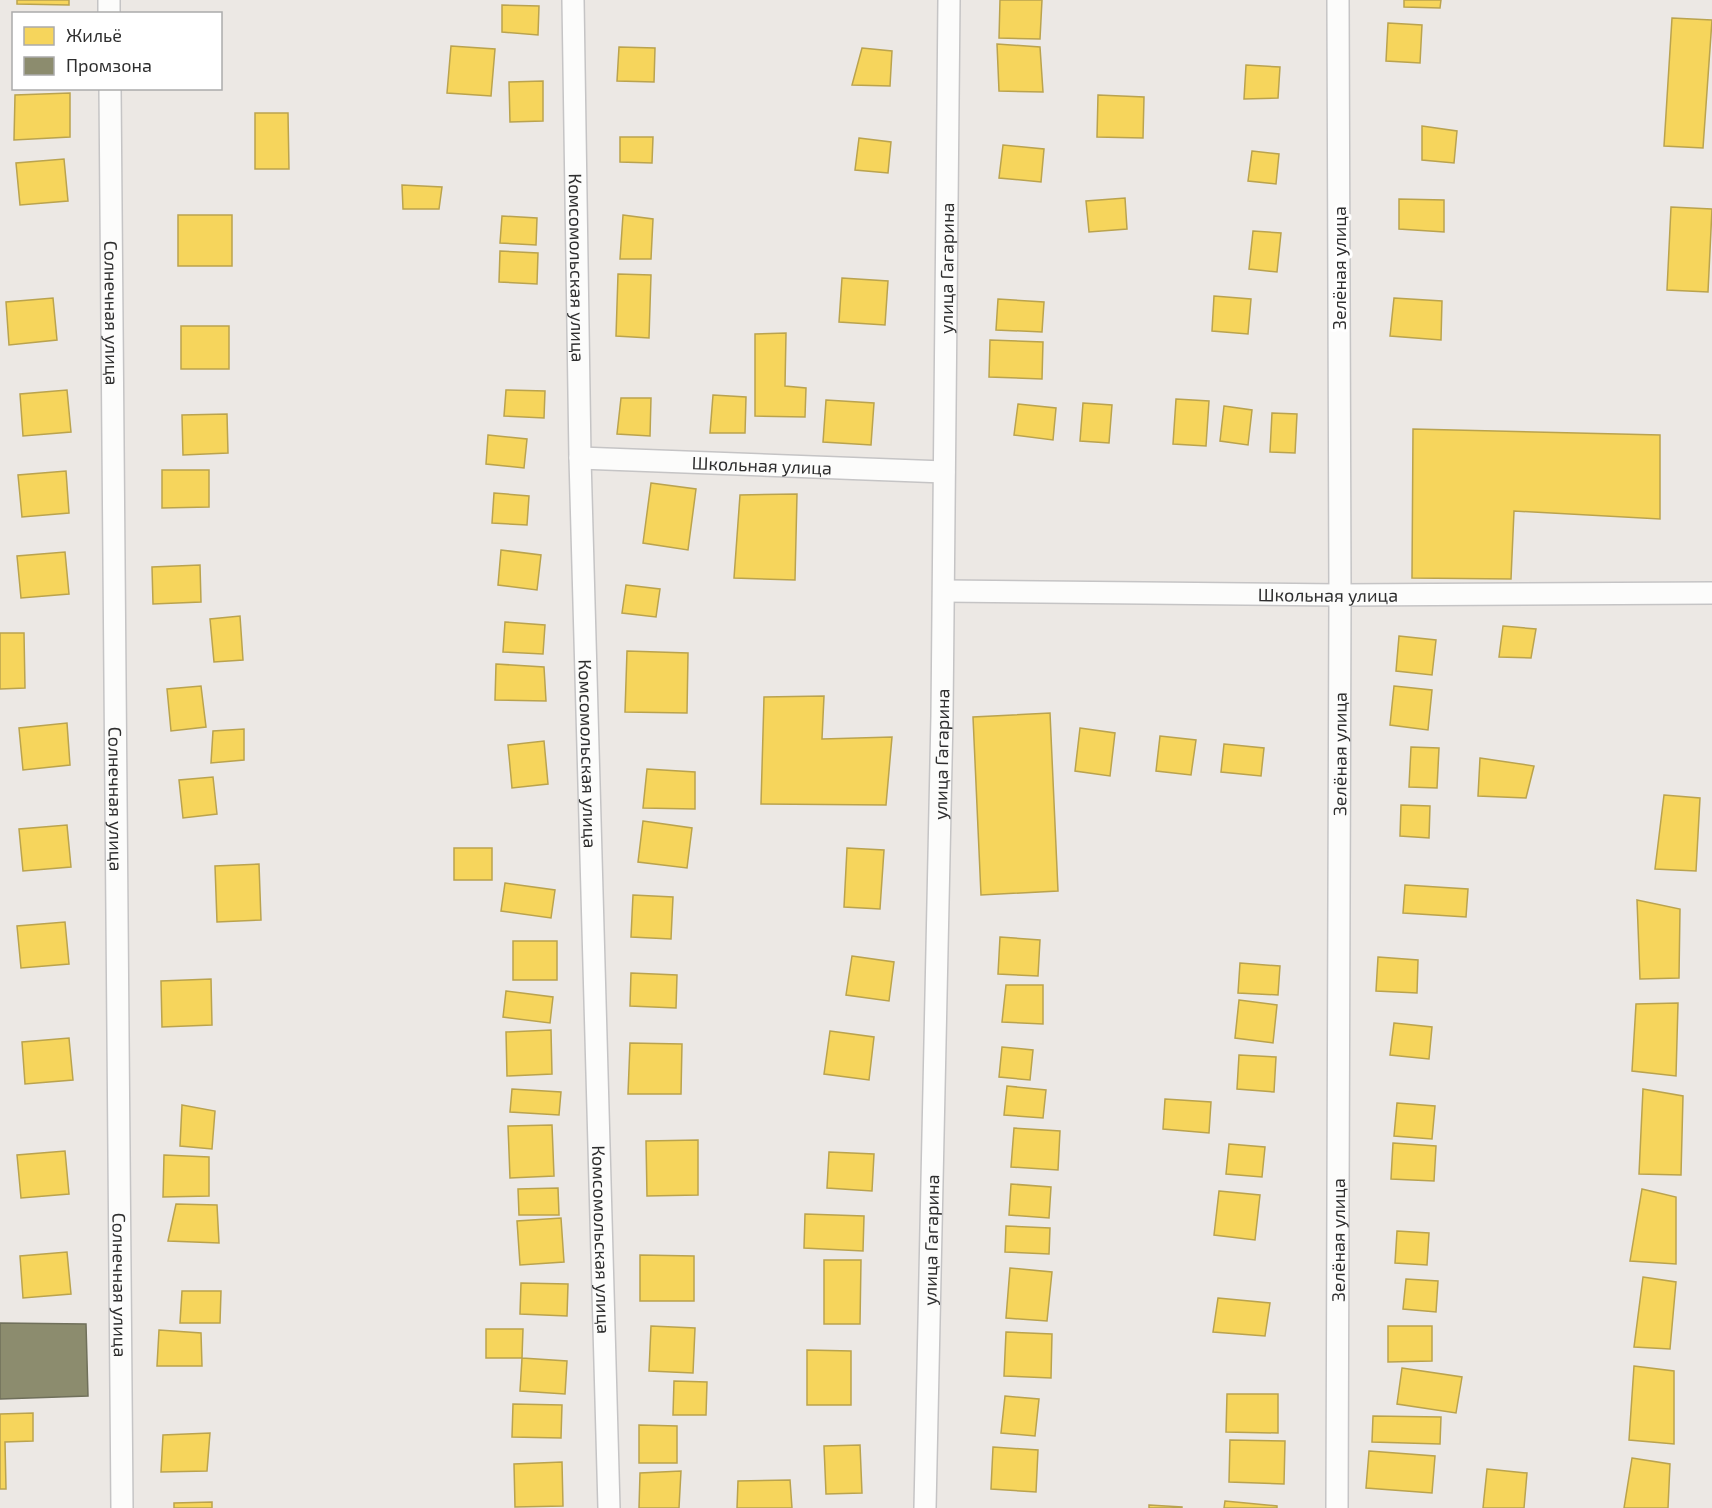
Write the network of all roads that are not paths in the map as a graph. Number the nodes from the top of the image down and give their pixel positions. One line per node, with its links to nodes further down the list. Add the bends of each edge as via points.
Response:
1 (573, 0): 5 (street, Комсомольская улица)
2 (949, 0): 6 (street, улица Гагарина)
3 (1338, 0): 9 (street, Зелёная улица)
4 (110, 90): 10 (street, Солнечная улица)
5 (580, 458): 6 (street, Школьная улица); 11 (street, Комсомольская улица)
6 (944, 472): 7 (street, улица Гагарина)
7 (944, 591): 9 (street, Школьная улица); 12 (street, улица Гагарина)
8 (1712, 593): 9 (street, Школьная улица)
9 (1340, 595): 13 (street, Зелёная улица)
10 (122, 1508)
11 (609, 1508)
12 (925, 1508)
13 (1337, 1508)

